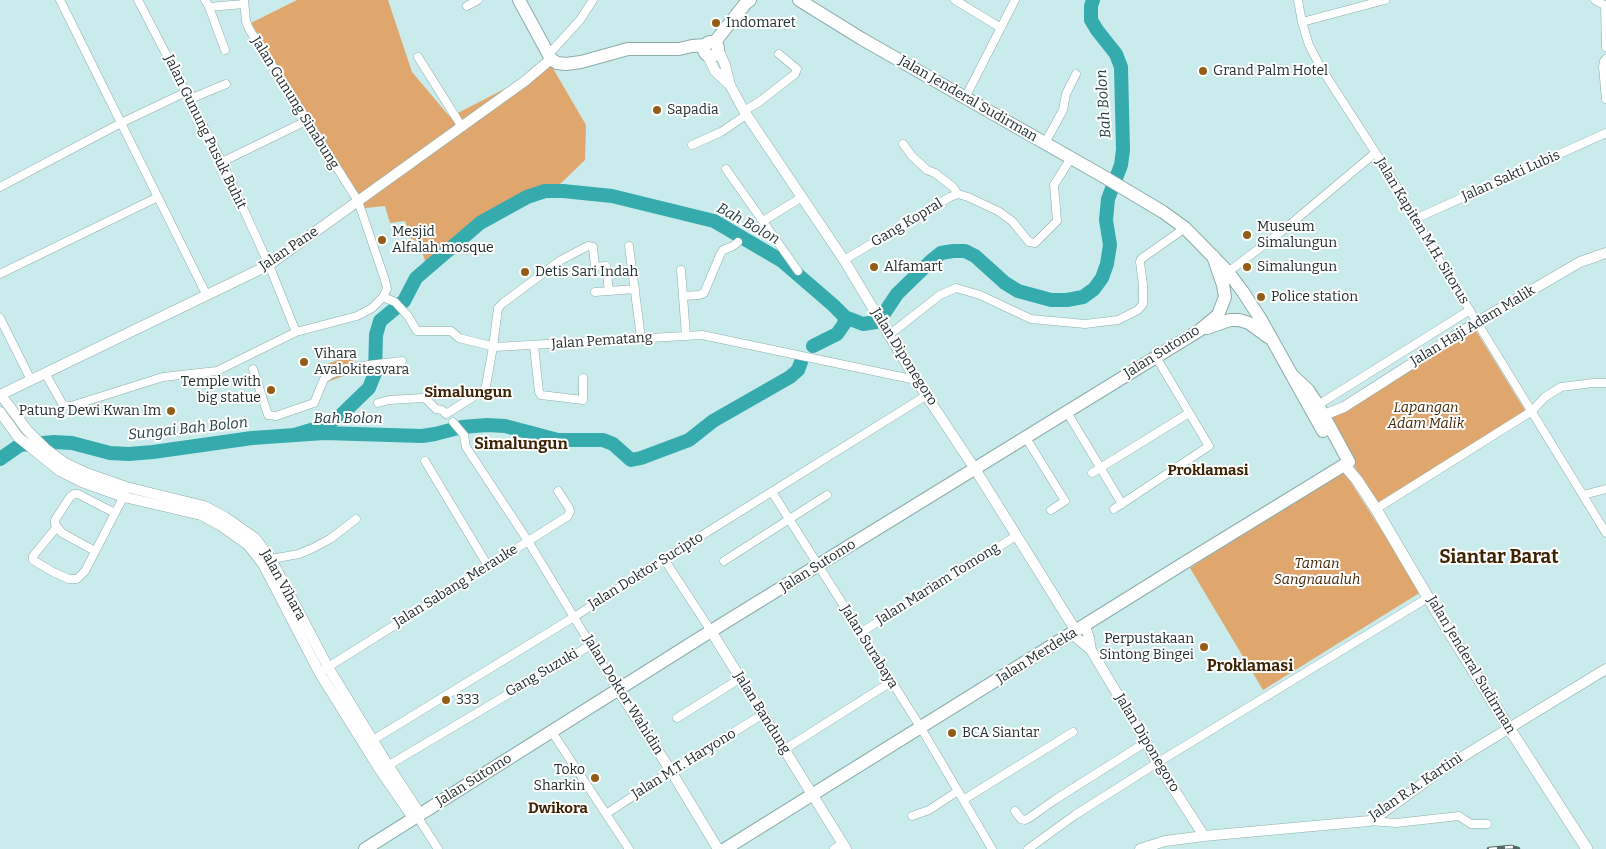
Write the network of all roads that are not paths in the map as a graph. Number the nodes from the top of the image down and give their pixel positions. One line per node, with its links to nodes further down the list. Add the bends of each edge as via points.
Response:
1 (60, 0): 33 (street)
2 (138, 0): 28 (street, Jalan Gunung Pusuk Buhit)
3 (478, 0): 15 (street)
4 (519, 0): 23 (main road)
5 (593, 0): 23 (street)
6 (750, 0): 20 (main road)
7 (955, 0): 18 (street)
8 (1015, 0): 18 (street)
9 (1298, 0): 17 (street, Jalan Kapiten M.H. Sitorus)
10 (1385, 0): 17 (street)
11 (1594, 0): 16 (street)
12 (801, 1): 29 (main road, Jalan Jenderal Sudirman)
13 (244, 2): 14 (street); 32 (street, Jalan Gunung Sinabung, via 249,29)
14 (207, 3): 21 (street)
15 (467, 6)
16 (1605, 6): 19 (street)
17 (1302, 22): 39 (street, Jalan Kapiten M.H. Sitorus, via 1308,45)
18 (1001, 28): 29 (street)
19 (1606, 47)
20 (710, 49): 23 (main road, via 690,53 679,49 628,49 566,64); 31 (street, Jalan Diponegoro, via 725,65 730,85)
21 (225, 50)
22 (779, 54): 31 (street, via 797,68 795,74)
23 (550, 56): 34 (street, Jalan Pane, via 525,81)
24 (418, 57): 34 (street)
25 (1606, 59): 30 (street, via 1603,67)
26 (1076, 74): 36 (street, via 1066,94 1063,110)
27 (226, 84): 28 (street)
28 (188, 96): 33 (street); 41 (street, Jalan Gunung Pusuk Buhit)
29 (965, 98): 36 (main road, Jalan Jenderal Sudirman)
30 (1606, 99)
31 (745, 113): 38 (street, via 721,132); 46 (street, Jalan Diponegoro)
32 (306, 121): 41 (street); 47 (street, Jalan Gunung Sinabung)
33 (121, 123): 43 (street); 45 (street)
34 (462, 127): 47 (street, Jalan Pane)
35 (1606, 133): 48 (street, Jalan Sakti Lubis)
36 (1045, 143): 40 (main road, Jalan Jenderal Sudirman)
37 (902, 144): 44 (street, via 927,170 935,173)
38 (692, 145)
39 (1375, 153): 48 (street, Jalan Kapiten M.H. Sitorus); 59 (street)
40 (1071, 158): 44 (street, Gang Kopral, via 1054,184 1057,221 1035,243 1029,242 1012,221 998,211); 50 (main road, Jalan Jenderal Sudirman)
41 (222, 162): 56 (street, Jalan Gunung Pusuk Buhit)
42 (726, 169): 49 (street)
43 (0, 187)
44 (958, 194): 55 (street, Gang Kopral)
45 (158, 197): 60 (street); 64 (street)
46 (802, 197): 49 (street); 55 (street, Jalan Diponegoro)
47 (358, 201): 56 (street, Jalan Pane); 66 (street, Jalan Gunung Sinabung, via 385,280 387,289)
48 (1415, 219): 67 (street, Jalan Kapiten M.H. Sitorus)
49 (762, 220): 58 (street)
50 (1185, 228): 54 (main road, Jalan Jenderal Sudirman); 72 (street, via 1141,259 1143,304 1118,320 1085,324 1031,319 980,295 956,288 940,295)
51 (738, 242): 65 (street, via 723,250 704,293)
52 (630, 246): 61 (street)
53 (1606, 254): 69 (street, Jalan Haji Adam Malik, via 1580,262)
54 (1212, 256): 59 (main road, Jalan Jenderal Sudirman); 70 (main road, Jalan Sutomo, via 1225,297 1218,315)
55 (844, 260): 72 (street, Jalan Diponegoro)
56 (269, 265): 64 (street, Jalan Pane); 71 (street, Jalan Gunung Pusuk Buhit)
57 (681, 270): 65 (street)
58 (798, 271)
59 (1228, 272): 75 (main road, Jalan Jenderal Sudirman)
60 (0, 274)
61 (635, 289): 62 (street); 74 (street)
62 (609, 291): 63 (street); 76 (street, via 606,266 594,267 593,246 588,246 561,260 498,308)
63 (596, 292)
64 (207, 296): 81 (street, Jalan Pane)
65 (683, 296): 73 (street)
66 (383, 297): 71 (street, via 357,316); 76 (street, Jalan Pematang, via 395,302 417,331 451,331 459,338)
67 (1470, 310): 69 (street, Jalan Kapiten M.H. Sitorus); 94 (street)
68 (0, 318): 84 (street)
69 (1477, 322): 90 (street, Jalan Kapiten M.H. Sitorus); 94 (street, Jalan Haji Adam Malik, via 1344,407)
70 (1200, 330): 75 (main road, via 1239,320 1249,323); 78 (main road, Jalan Sutomo)
71 (296, 332): 81 (street, via 208,373 163,377 71,406 63,405)
72 (888, 333): 85 (street, Jalan Diponegoro)
73 (686, 336): 74 (street, Jalan Pematang); 85 (street, Jalan Pematang, via 702,335)
74 (641, 338): 77 (street, Jalan Pematang)
75 (1274, 342): 82 (main road, Jalan Jenderal Sudirman)
76 (493, 346): 77 (street, Jalan Pematang); 89 (street, via 484,390 446,414 423,398)
77 (534, 346): 83 (street, via 540,396 583,400)
78 (1156, 357): 92 (main road, Jalan Sutomo); 93 (street)
79 (402, 361): 80 (street, via 352,367 331,374 324,380 314,404 271,417)
80 (253, 369)
81 (45, 373): 84 (street, Jalan Pane)
82 (1294, 376): 94 (main road, Jalan Jenderal Sudirman, via 1308,390); 99 (main road, Jalan Jenderal Sudirman, via 1303,397)
83 (583, 378)
84 (30, 380): 87 (street, Jalan Pane)
85 (916, 380): 88 (street, Jalan Diponegoro)
86 (1606, 383): 90 (street, via 1561,387)
87 (0, 394): 97 (street, Jalan Vihara)
88 (927, 395): 101 (street, Jalan Diponegoro); 106 (street, Jalan Doktor Sucipto)
89 (378, 403)
90 (1532, 411): 108 (street, Jalan Kapiten M.H. Sitorus); 111 (street)
91 (0, 412): 97 (street, Jalan Vihara, via 18,437)
92 (1067, 412): 96 (main road, Jalan Sutomo); 100 (street)
93 (1189, 413): 100 (street); 109 (street, via 1209,446)
94 (1324, 415): 99 (main road, Jalan Jenderal Sudirman)
95 (453, 422): 119 (street, Jalan Doktor Wahidin)
96 (1026, 438): 101 (main road, Jalan Sutomo); 112 (street, via 1065,500)
97 (43, 453): 105 (street, Jalan Vihara, via 60,471 82,482)
98 (425, 461): 125 (street)
99 (1347, 464): 111 (main road, Jalan Jenderal Sudirman); 130 (main road, Jalan Merdeka)
100 (1100, 467): 102 (street); 109 (street)
101 (975, 469): 118 (street, Jalan Diponegoro); 126 (main road, Jalan Sutomo)
102 (1092, 472)
103 (1606, 489): 108 (street)
104 (558, 491): 119 (street, Jalan Sabang Merauke, via 569,508 569,514)
105 (125, 492): 113 (street); 121 (street, Jalan Vihara, via 203,510)
106 (772, 492): 115 (street, Jalan Surabaya); 123 (street, Jalan Doktor Sucipto)
107 (827, 495): 115 (street)
108 (1583, 495): 117 (street, Jalan Kapiten M.H. Sitorus)
109 (1122, 504): 110 (street)
110 (1114, 509)
111 (1376, 509): 127 (main road, Jalan Jenderal Sudirman)
112 (1051, 510)
113 (115, 513): 116 (street, via 74,494 55,520); 120 (street)
114 (356, 519): 122 (street, via 313,548)
115 (790, 520): 124 (street); 126 (street, Jalan Surabaya)
116 (56, 528): 120 (street); 120 (street, via 33,556 33,560 53,572 77,579)
117 (1606, 533)
118 (1016, 536): 130 (street, Jalan Diponegoro); 132 (street, Jalan Mariam Tomong)
119 (528, 541): 125 (street, Jalan Sabang Merauke); 129 (street, Jalan Doktor Wahidin)
120 (95, 551)
121 (261, 553): 122 (street, Jalan Vihara); 128 (street, Jalan Vihara)
122 (271, 559): 128 (street, Jalan Vihara)
123 (664, 559): 129 (street, Jalan Doktor Sucipto); 131 (street)
124 (724, 561)
125 (488, 566): 135 (street, Jalan Sabang Merauke)
126 (819, 566): 131 (main road, Jalan Sutomo); 132 (street, Jalan Surabaya)
127 (1429, 597): 143 (main road, Jalan Jenderal Sudirman); 149 (street)
128 (295, 616): 135 (street, Jalan Vihara)
129 (574, 617): 133 (street, Jalan Doktor Wahidin); 147 (street, Jalan Doktor Sucipto)
130 (1078, 630): 134 (street, Jalan Diponegoro); 134 (street, Jalan Diponegoro, via 1090,638); 142 (main road, Jalan Merdeka)
131 (711, 631): 137 (street, Jalan Bandung); 139 (main road, Jalan Sutomo)
132 (860, 632): 138 (street, Jalan Surabaya)
133 (591, 645): 139 (street, Jalan Doktor Wahidin); 150 (street, Gang Suzuki)
134 (1091, 650): 146 (street, Jalan Diponegoro)
135 (323, 669): 147 (street, Jalan Vihara)
136 (1606, 669): 143 (street, Jalan R.A. Kartini)
137 (741, 678): 140 (street, Jalan Bandung); 141 (street)
138 (891, 682): 142 (street, Jalan Surabaya); 148 (street)
139 (618, 690): 144 (main road, Jalan Sutomo); 151 (street, Jalan Doktor Wahidin)
140 (763, 714): 148 (street, Jalan Bandung); 151 (street, Jalan M.T. Haryono)
141 (677, 718)
142 (920, 728): 152 (street, Jalan Surabaya); 153 (main road, Jalan Merdeka)
143 (1509, 728): 159 (street, Jalan R.A. Kartini, via 1444,768); 171 (main road, Jalan Jenderal Sudirman)
144 (552, 732): 156 (street); 157 (main road, Jalan Sutomo)
145 (1073, 732): 154 (street)
146 (1146, 742): 149 (street, Jalan Diponegoro); 155 (street, via 1029,818 1021,819)
147 (369, 743): 150 (street, Jalan Vihara)
148 (785, 749): 153 (street, Jalan Bandung)
149 (1157, 763): 161 (street, Jalan Diponegoro); 169 (street)
150 (384, 768): 157 (street, Jalan Vihara)
151 (671, 771): 156 (street, Jalan M.T. Haryono); 166 (street, Jalan Doktor Wahidin)
152 (958, 791): 154 (street, Jalan Surabaya); 158 (street, via 929,810)
153 (813, 795): 162 (street, Jalan Bandung); 167 (main road, Jalan Merdeka)
154 (964, 800): 168 (street, Jalan Surabaya)
155 (1015, 811)
156 (606, 814): 165 (street)
157 (417, 816): 163 (main road, Jalan Sutomo); 164 (street)
158 (912, 816)
159 (1369, 821): 160 (street, via 1396,823 1459,816 1471,824); 161 (street, Jalan R.A. Kartini)
160 (1486, 824)
161 (1204, 836): 170 (street, Jalan R.A. Kartini, via 1164,841)
162 (841, 847)
163 (365, 849)
164 (438, 849)
165 (629, 849)
166 (718, 849)
167 (725, 849)
168 (992, 849)
169 (1028, 849)
170 (1140, 849)
171 (1587, 849)

